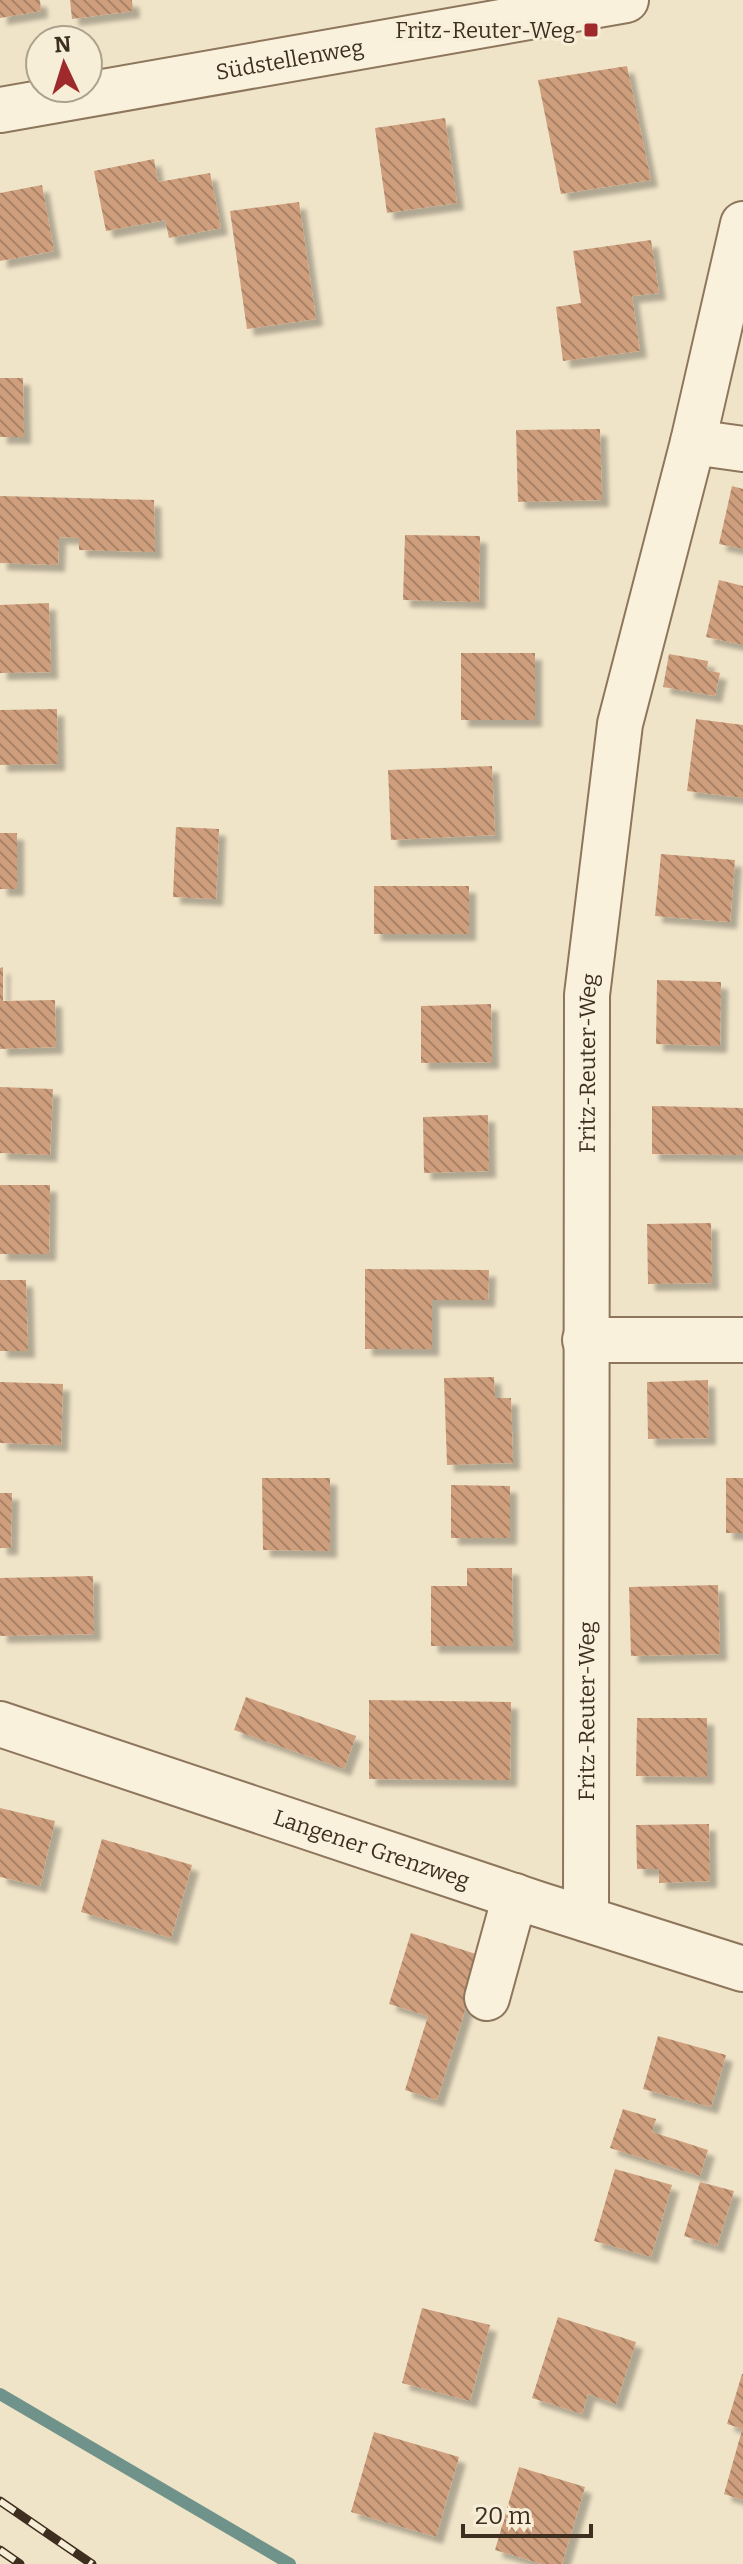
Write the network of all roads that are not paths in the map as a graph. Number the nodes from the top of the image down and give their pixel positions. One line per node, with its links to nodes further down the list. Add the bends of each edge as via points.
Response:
1 (626, 0): 2 (street, Südstellenweg)
2 (0, 110)
3 (743, 224): 4 (street, Fritz-Reuter-Weg)
4 (693, 442): 5 (street); 6 (street, Fritz-Reuter-Weg, via 620,724 610,799 587,995)
5 (743, 449)
6 (585, 1340): 7 (street); 10 (street, Fritz-Reuter-Weg)
7 (743, 1340)
8 (0, 1724): 9 (street, Langener Grenzweg)
9 (515, 1896): 10 (street, Langener Grenzweg); 12 (street)
10 (586, 1919): 11 (street, Langener Grenzweg)
11 (743, 1969)
12 (487, 1998)

